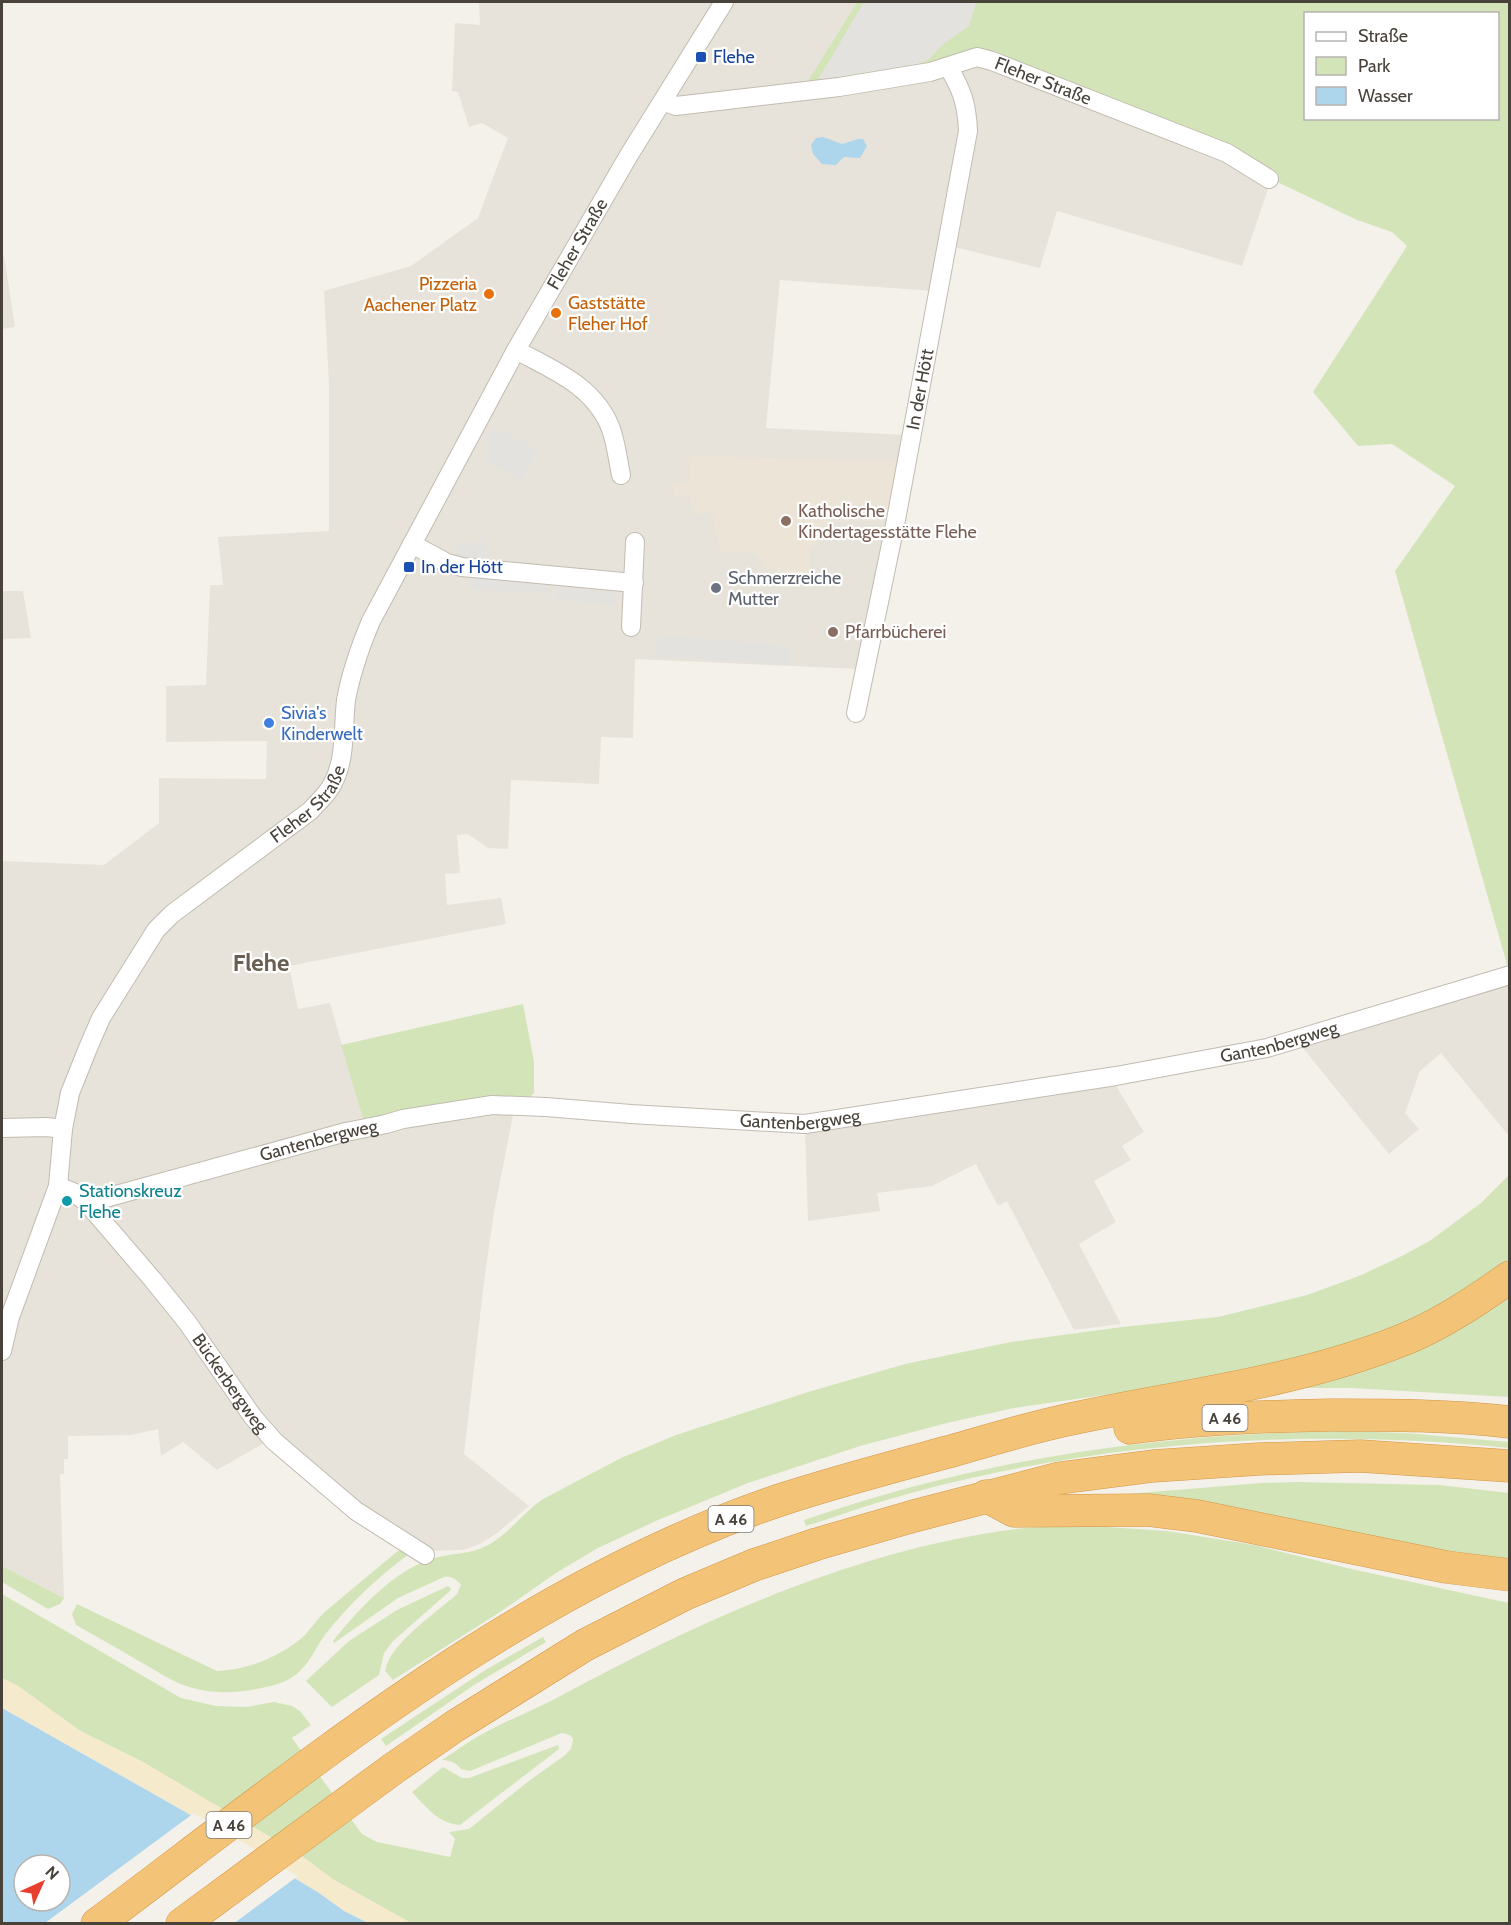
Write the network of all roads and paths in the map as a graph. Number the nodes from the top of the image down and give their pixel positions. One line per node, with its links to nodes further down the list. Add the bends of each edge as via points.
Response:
1 (724, 2): 3 (street, Fleher Straße)
2 (948, 67): 3 (street, Fleher Straße, via 768,96 676,106); 4 (street, Fleher Straße, via 977,57 992,61 1227,153); 11 (street, In der Hött, via 965,103 968,131)
3 (663, 101): 5 (street, Fleher Straße)
4 (1269, 179)
5 (516, 350): 6 (street, via 565,376 590,396 611,430); 8 (street, Fleher Straße)
6 (621, 475)
7 (636, 542): 9 (street)
8 (412, 544): 9 (street, via 462,567); 14 (street, Fleher Straße, via 371,621 354,666 340,762 333,783 310,811 156,930 101,1018 70,1093)
9 (634, 583): 10 (street)
10 (631, 627)
11 (856, 714)
12 (1509, 975): 16 (street, Gantenbergweg, via 1267,1048 998,1095 805,1124 546,1107 473,1107 346,1132)
13 (2, 1128): 14 (street)
14 (63, 1129): 15 (street, Fleher Straße)
15 (58, 1186): 16 (street, Bückerbergweg); 18 (street, Fleher Straße, via 10,1317)
16 (87, 1203): 23 (street, Bückerbergweg, via 188,1322 240,1400 274,1441 356,1510)
17 (1509, 1277): 20 (highway, via 1437,1323 1359,1356 1238,1388 1060,1421)
18 (2, 1351)
19 (1509, 1422): 20 (highway, A 46, via 1386,1415 1256,1416 1182,1421)
20 (943, 1453): 27 (highway, A 46, via 775,1502 618,1568 444,1670 362,1726)
21 (1509, 1466): 22 (highway, via 1360,1456 1259,1459 1153,1466 1060,1478)
22 (986, 1496): 24 (highway, via 1014,1511 1148,1509 1197,1516); 28 (highway, via 754,1565 685,1593 585,1645 394,1768)
23 (425, 1555)
24 (1446, 1567): 25 (highway); 26 (highway)
25 (1509, 1575)
26 (1509, 1588)
27 (97, 1923)
28 (182, 1923)

